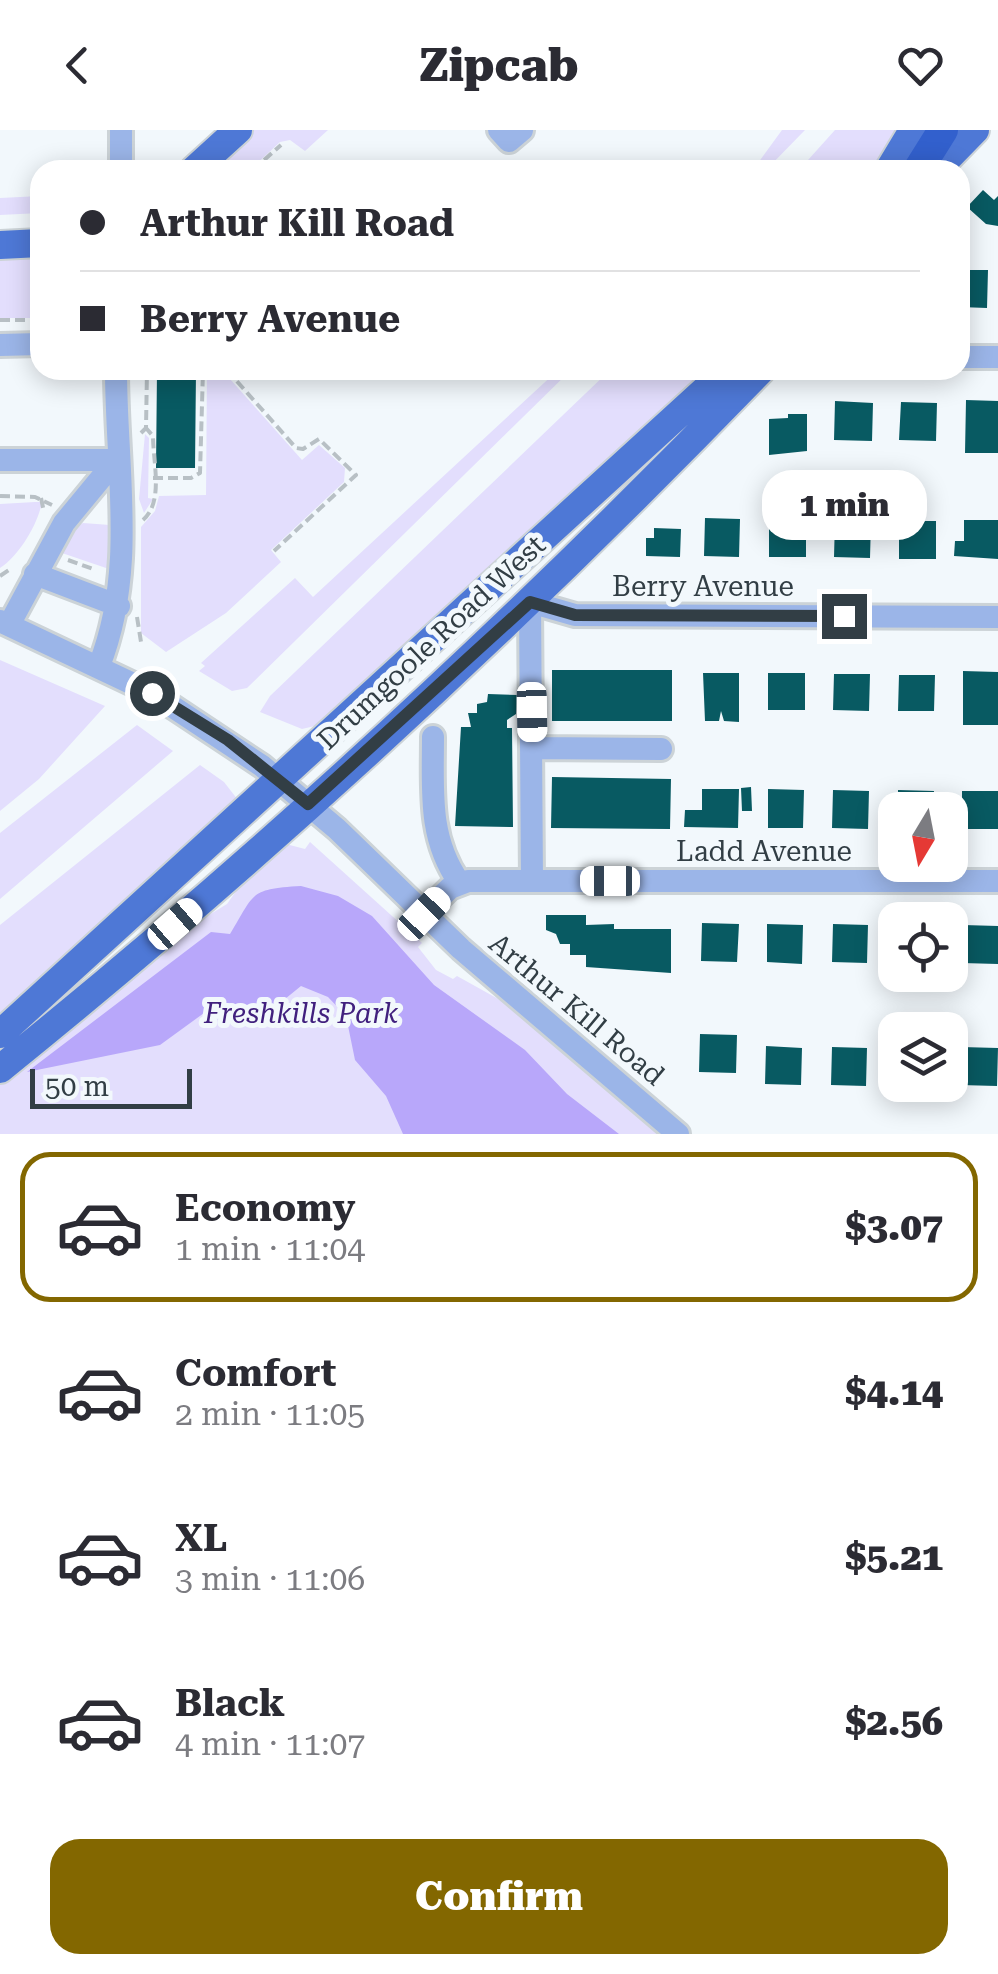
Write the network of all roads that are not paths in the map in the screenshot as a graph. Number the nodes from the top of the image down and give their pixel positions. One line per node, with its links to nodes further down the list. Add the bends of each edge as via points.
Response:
1 (121, 130): 6 (street)
2 (238, 130): 7 (main road)
3 (913, 130): 8 (main road)
4 (944, 130): 9 (highway)
5 (975, 130): 10 (main road)
6 (121, 160)
7 (205, 160)
8 (895, 160)
9 (924, 160)
10 (946, 160)
11 (30, 244): 12 (main road)
12 (0, 245)
13 (30, 344): 14 (street)
14 (0, 345)
15 (970, 356): 16 (street)
16 (998, 356)
17 (116, 380): 21 (street)
18 (716, 380): 31 (main road, Drumgoole Road West)
19 (752, 380): 23 (main road, Drumgoole Road West)
20 (0, 460): 21 (street)
21 (116, 460): 22 (street, via 71,513); 24 (street, via 123,521)
22 (35, 574): 24 (street); 26 (street)
23 (530, 602): 25 (street, Berry Avenue, via 575,615); 29 (street); 32 (main road, Drumgoole Road West)
24 (119, 606): 27 (street)
25 (998, 617)
26 (5, 623): 27 (street, Arthur Kill Road)
27 (99, 666): 31 (street, Arthur Kill Road, via 203,724)
28 (433, 737): 34 (street, via 435,829)
29 (533, 748): 30 (street); 33 (street)
30 (661, 749)
31 (280, 780): 32 (street, Arthur Kill Road); 37 (main road, Drumgoole Road West)
32 (308, 804): 36 (street, Arthur Kill Road); 38 (main road, Drumgoole Road West)
33 (532, 881): 34 (street, Ladd Avenue); 35 (street, Ladd Avenue)
34 (459, 882): 36 (street)
35 (998, 882)
36 (424, 914): 39 (street, Arthur Kill Road)
37 (0, 1034)
38 (0, 1069)
39 (678, 1134)

